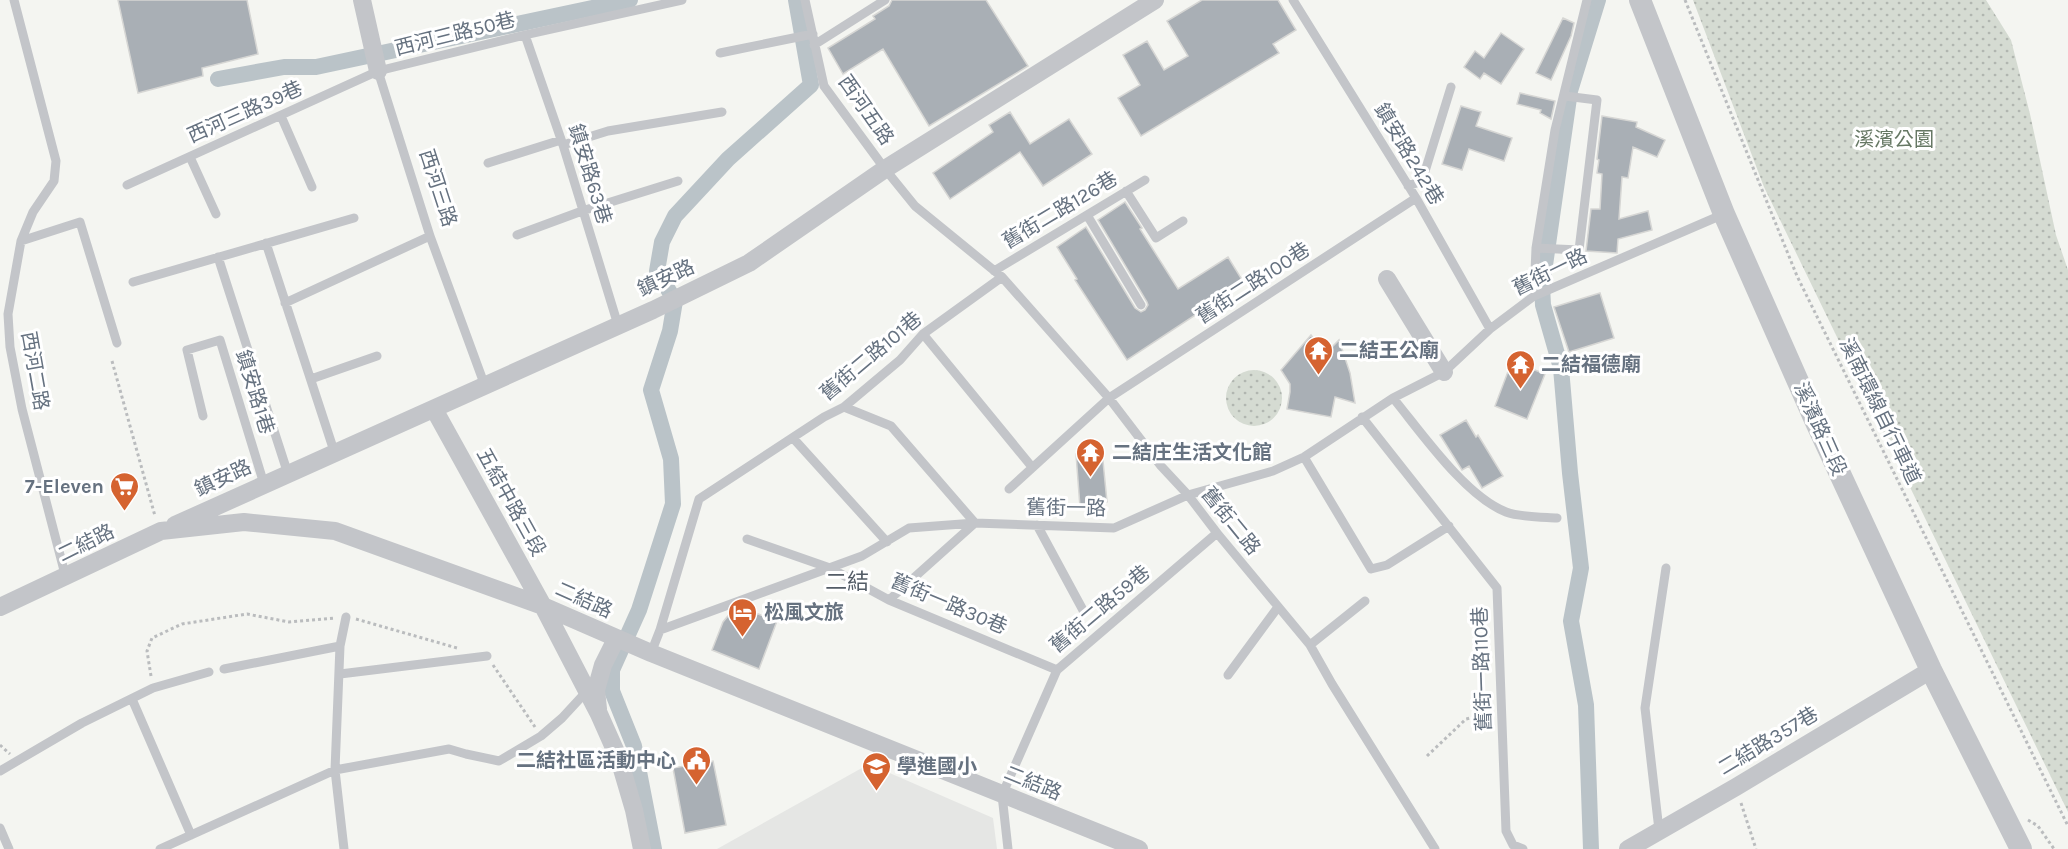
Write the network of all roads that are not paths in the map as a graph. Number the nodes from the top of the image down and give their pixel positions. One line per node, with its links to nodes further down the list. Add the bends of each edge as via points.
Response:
1 (14, 0): 38 (lane, 西河二路, via 56,161 54,181 33,212)
2 (362, 0): 14 (street, 西河三路)
3 (682, 0): 11 (lane, 西河三路50巷)
4 (805, 0): 10 (lane, 西河五路)
5 (885, 0): 12 (lane)
6 (1155, 0): 22 (street, 鎮安路)
7 (1293, 0): 26 (lane, 鎮安路242巷)
8 (1587, 0): 16 (lane)
9 (1640, 0): 32 (street, 溪濱路三段)
10 (813, 34): 12 (lane, 西河五路); 13 (lane)
11 (525, 35): 14 (lane, 西河三路50巷); 19 (lane, 鎮安路63巷)
12 (814, 45): 22 (lane, 西河五路, via 824,86)
13 (720, 53)
14 (378, 71): 18 (lane, 西河三路39巷); 37 (lane, 西河三路)
15 (1450, 87): 26 (lane, via 1422,181)
16 (1565, 96): 40 (lane, via 1555,130); 40 (lane, via 1597,100 1579,250)
17 (722, 112): 19 (lane, via 608,130)
18 (281, 116): 20 (lane, 西河三路39巷); 27 (lane)
19 (562, 142): 21 (lane); 30 (lane, 鎮安路63巷)
20 (190, 157): 25 (lane, 西河三路39巷); 31 (lane)
21 (488, 163)
22 (885, 169): 42 (lane, 舊街二路, via 915,206); 49 (street, 鎮安路, via 749,263)
23 (1145, 180): 28 (lane, 舊街二路126巷)
24 (678, 181): 30 (lane)
25 (127, 185)
26 (1408, 186): 29 (lane, 鎮安路242巷)
27 (312, 187)
28 (1126, 191): 33 (lane, 舊街二路126巷); 35 (lane, via 1156,238)
29 (1416, 198): 50 (lane, 鎮安路242巷); 57 (lane, 舊街二路100巷)
30 (582, 211): 36 (lane); 49 (lane, 鎮安路63巷)
31 (216, 214)
32 (1724, 214): 46 (lane, 舊街一路); 96 (street, 溪濱路三段)
33 (1087, 215): 42 (lane, 舊街二路126巷); 48 (lane)
34 (354, 218): 39 (lane)
35 (1183, 221)
36 (517, 235)
37 (430, 236): 47 (lane); 56 (lane, 西河三路)
38 (21, 241): 52 (lane, via 80,222); 81 (lane, 西河二路, via 8,314 10,346 22,409)
39 (266, 243): 41 (lane); 47 (lane)
40 (1536, 248): 46 (lane)
41 (218, 257): 45 (lane); 67 (lane)
42 (994, 271): 43 (lane, 舊街二路)
43 (1002, 277): 51 (lane, 舊街二路101巷); 57 (lane, 舊街二路)
44 (1388, 279): 54 (street)
45 (133, 282)
46 (1534, 296): 50 (lane, 舊街一路)
47 (285, 303): 55 (lane)
48 (1141, 305)
49 (618, 325): 56 (street, 鎮安路)
50 (1490, 329): 54 (lane, 舊街一路)
51 (924, 334): 59 (lane, 舊街二路101巷); 66 (lane)
52 (117, 343)
53 (377, 356): 55 (lane)
54 (1444, 372): 58 (lane, 舊街一路)
55 (310, 379): 64 (lane)
56 (485, 386): 60 (street, 鎮安路)
57 (1109, 398): 66 (lane, 舊街二路100巷); 70 (lane, 舊街二路)
58 (1393, 398): 62 (lane, 舊街一路); 71 (lane, via 1454,471 1483,499 1507,513)
59 (844, 408): 63 (lane, 舊街二路101巷); 72 (lane, via 891,426)
60 (434, 409): 64 (street, 鎮安路); 84 (street, 五結中路三段)
61 (203, 416): 68 (lane, 鎮安路1巷, via 187,350 220,340)
62 (1362, 417): 65 (lane, 舊街一路); 74 (lane, 舊街一路110巷)
63 (793, 438): 78 (lane); 89 (lane, 舊街二路101巷, via 699,499)
64 (335, 454): 67 (street, 鎮安路)
65 (1304, 457): 70 (lane, 舊街一路, via 1273,471); 74 (lane, via 1371,568 1387,565)
66 (1032, 467): 69 (lane, 舊街二路100巷)
67 (288, 474): 68 (street, 鎮安路)
68 (264, 484): 75 (street, 鎮安路)
69 (1009, 489)
70 (1188, 495): 73 (lane, 舊街一路, via 1114,528); 76 (lane, 舊街二路)
71 (1557, 519)
72 (975, 523): 73 (lane, 舊街一路); 78 (lane, 舊街一路, via 909,528); 82 (lane)
73 (1037, 525): 87 (lane)
74 (1449, 526): 116 (lane, 舊街一路110巷, via 1497,588 1506,831 1513,845)
75 (161, 531): 81 (street, 二結路); 84 (street, 二結路, via 244,522 334,531)
76 (1217, 533): 86 (lane, 舊街二路); 95 (lane, 舊街二路59巷)
77 (747, 540): 79 (lane, 舊街一路30巷)
78 (887, 542): 79 (lane, 舊街一路)
79 (830, 567): 82 (lane, 舊街一路30巷); 89 (lane, 舊街一路)
80 (1666, 568): 107 (lane, via 1645,708)
81 (66, 578): 85 (street, 二結路)
82 (889, 600): 95 (lane, 舊街一路30巷)
83 (1365, 601): 91 (lane)
84 (543, 606): 90 (street, 二結路); 100 (street, 五結中路三段)
85 (0, 607)
86 (1278, 607): 91 (lane, 舊街二路); 99 (lane)
87 (1084, 612)
88 (346, 616): 92 (lane)
89 (660, 630): 90 (lane)
90 (631, 645): 102 (street, via 603,665 596,690); 105 (street, 二結路)
91 (1311, 645): 115 (lane, 舊街二路)
92 (340, 646): 94 (lane); 98 (lane)
93 (487, 656): 98 (lane)
94 (224, 669)
95 (1057, 670): 105 (lane, 舊街二路59巷)
96 (1930, 670): 107 (street, 二結路357巷); 118 (street, 溪濱路三段)
97 (209, 672): 101 (lane, via 153,688)
98 (340, 674): 103 (lane)
99 (1228, 675)
100 (586, 692): 102 (street, 五結中路三段); 103 (lane, via 541,736 500,761 449,749)
101 (132, 699): 104 (lane); 108 (lane)
102 (599, 714): 113 (street, 五結中路三段, via 619,759)
103 (335, 770): 108 (lane); 112 (lane)
104 (0, 771)
105 (1002, 795): 109 (street, 二結路); 114 (lane)
106 (0, 828): 110 (lane)
107 (1659, 830): 117 (street, 二結路357巷)
108 (191, 835): 111 (lane)
109 (1127, 847)
110 (9, 849)
111 (160, 849)
112 (344, 849)
113 (642, 849)
114 (1008, 849)
115 (1435, 849)
116 (1523, 849)
117 (1628, 849)
118 (2022, 849)

